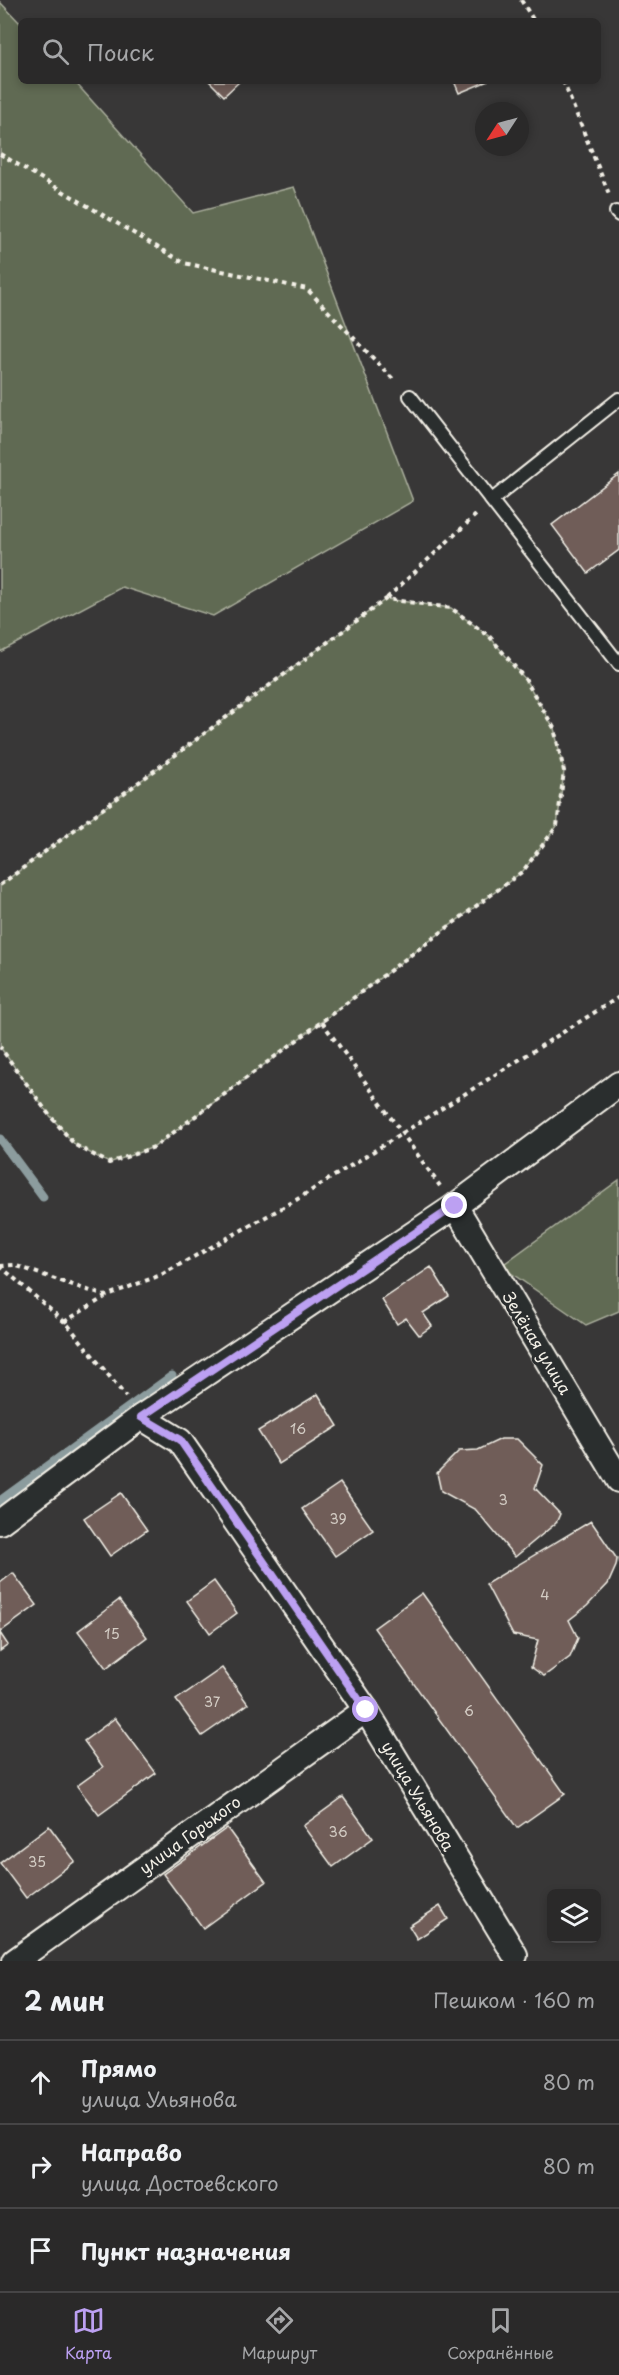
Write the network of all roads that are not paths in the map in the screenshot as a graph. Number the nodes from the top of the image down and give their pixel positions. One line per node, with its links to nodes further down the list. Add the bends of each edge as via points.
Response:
1 (410, 396): 3 (lane)
2 (619, 399): 3 (lane)
3 (492, 500): 4 (lane)
4 (619, 664)
5 (619, 1084): 6 (street)
6 (455, 1206): 7 (street); 8 (street, Зелёная улица)
7 (141, 1417): 9 (street); 10 (street, улица Ульянова, via 180,1440)
8 (619, 1480)
9 (0, 1521)
10 (366, 1710): 11 (street, улица Ульянова); 12 (street, улица Горького)
11 (515, 1955)
12 (15, 1961)

